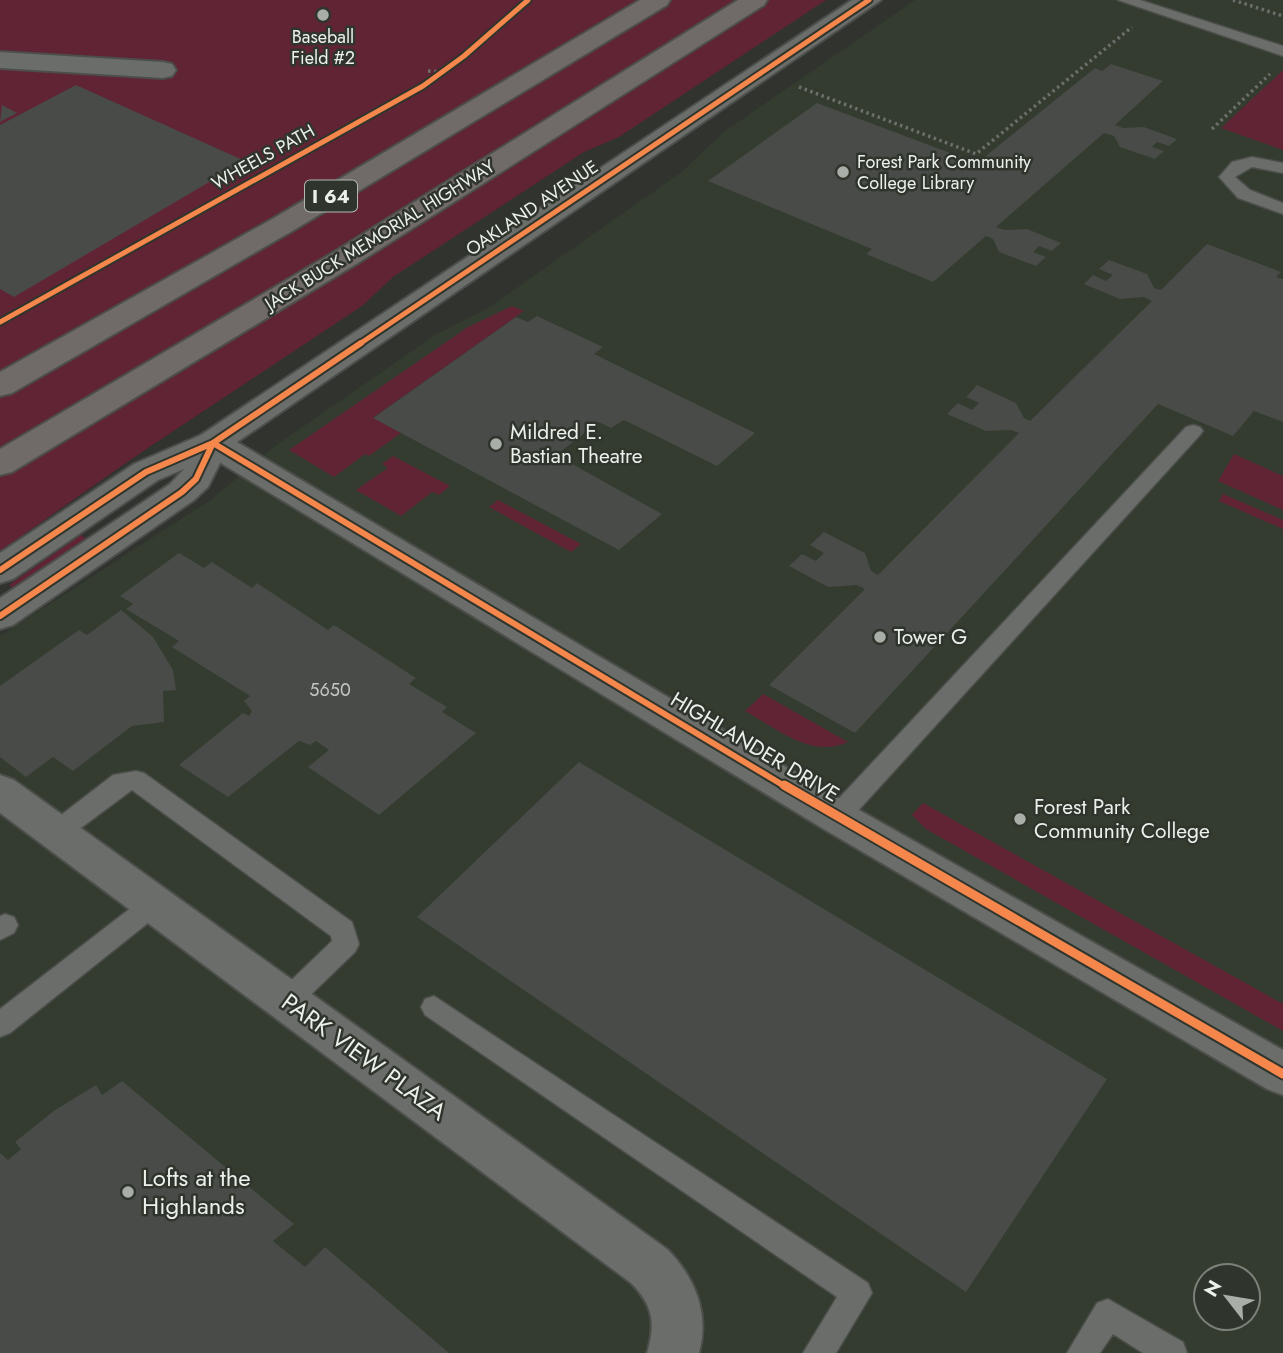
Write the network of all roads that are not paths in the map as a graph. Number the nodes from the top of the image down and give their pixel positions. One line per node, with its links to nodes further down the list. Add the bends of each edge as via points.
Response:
1 (658, 0): 10 (highway, I 64, via 261,237)
2 (755, 0): 13 (highway, JACK BUCK MEMORIAL HIGHWAY, via 347,257)
3 (869, 0): 12 (street, OAKLAND AVENUE)
4 (1125, 0): 5 (lane)
5 (1283, 51)
6 (0, 60): 7 (street)
7 (163, 70)
8 (1283, 168): 9 (lane, via 1246,161 1234,166 1227,177 1233,187)
9 (1283, 209)
10 (0, 386)
11 (1193, 431): 17 (lane)
12 (213, 443): 14 (street, OAKLAND AVENUE, via 146,472); 15 (street, via 196,480 182,492); 17 (street, HIGHLANDER DRIVE)
13 (0, 464)
14 (0, 570)
15 (0, 616)
16 (0, 791): 18 (street, PARK VIEW PLAZA)
17 (837, 817): 23 (street, HIGHLANDER DRIVE)
18 (57, 832): 19 (street, PARK VIEW PLAZA); 20 (lane, via 121,782 136,780 343,930 346,944)
19 (154, 904): 20 (street, PARK VIEW PLAZA); 22 (lane)
20 (287, 1001): 24 (street, PARK VIEW PLAZA, via 669,1284 678,1311)
21 (434, 1007): 25 (lane, via 857,1293)
22 (0, 1025)
23 (1283, 1074)
24 (673, 1353)
25 (818, 1353)
26 (1082, 1353): 27 (lane, via 1108,1314)
27 (1172, 1353)

